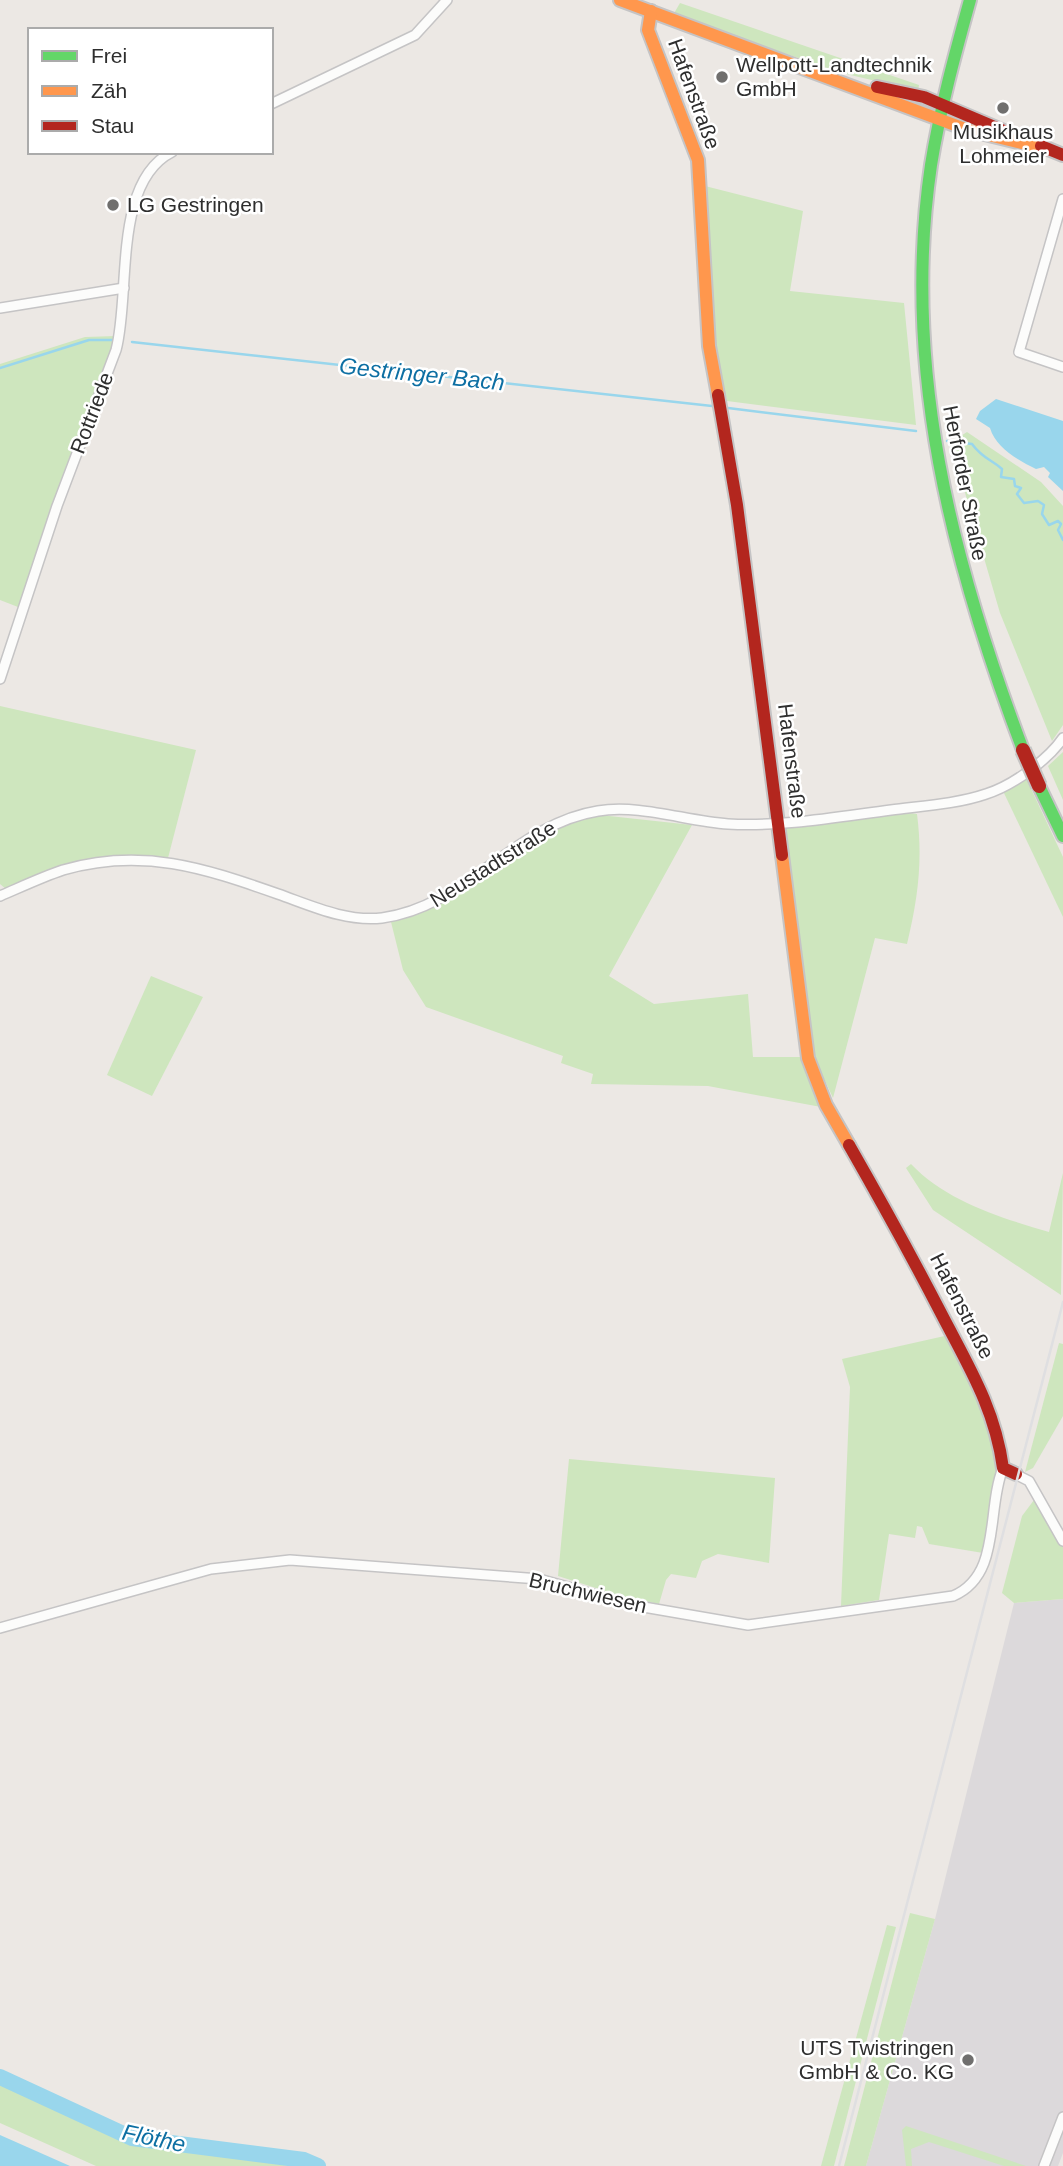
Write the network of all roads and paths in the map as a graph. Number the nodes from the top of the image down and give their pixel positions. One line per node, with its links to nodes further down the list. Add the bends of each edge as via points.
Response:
1 (447, 0): 5 (street, via 415,35)
2 (620, 0): 4 (street)
3 (970, 0): 6 (street, Herforder Straße)
4 (651, 11): 6 (street); 15 (street, Hafenstraße, via 648,30 698,160 709,346 737,505)
5 (273, 103)
6 (941, 112): 8 (street, via 968,130); 16 (street, Herforder Straße, bridge, via 927,194 922,290 930,422 947,520 989,665)
7 (170, 154): 10 (street, Rottriede, via 150,170 139,193 128,232)
8 (1063, 155)
9 (1063, 199): 12 (street, via 1019,352)
10 (124, 288): 11 (street); 13 (street, Rottriede, via 116,350 57,506)
11 (0, 308)
12 (1063, 368)
13 (0, 679)
14 (1063, 738): 15 (street, Neustadtstraße, via 1041,762 987,794)
15 (779, 824): 17 (street, Neustadtstraße, via 726,824 599,810 558,821 453,892 424,907 383,918 336,915 205,869 140,859 107,860 61,871); 18 (street, Hafenstraße, via 808,1058 826,1105 989,1404)
16 (1063, 836)
17 (0, 896)
18 (1013, 1473): 19 (street, via 1030,1481); 20 (street, Bruchwiesen, via 997,1483 980,1576 953,1595 748,1625 632,1605 539,1579 290,1560 211,1569)
19 (1063, 1541)
20 (0, 1628)
21 (1063, 2118): 22 (street)
22 (1044, 2166)

